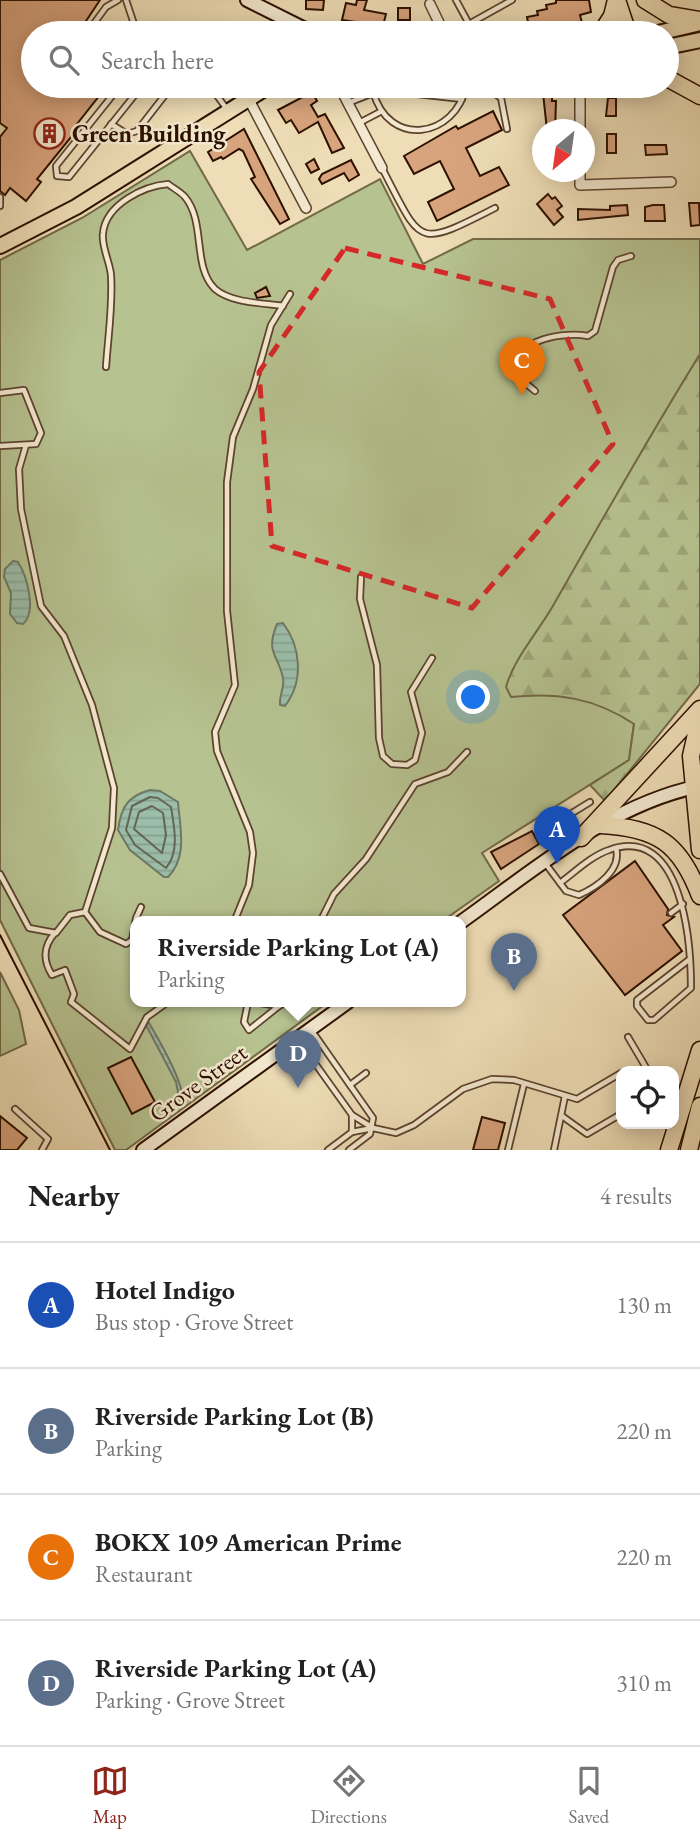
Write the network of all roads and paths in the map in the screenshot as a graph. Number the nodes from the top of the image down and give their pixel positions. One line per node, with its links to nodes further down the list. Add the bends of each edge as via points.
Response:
1 (118, 0): 9 (lane)
2 (126, 0): 10 (lane)
3 (247, 0): 11 (main road)
4 (456, 0): 13 (lane)
5 (512, 0): 14 (lane)
6 (616, 0): 15 (highway); 16 (highway)
7 (645, 0): 17 (highway, via 669,15)
8 (428, 2): 12 (street)
9 (96, 21)
10 (133, 21)
11 (287, 21)
12 (438, 21)
13 (467, 21)
14 (474, 21)
15 (609, 21)
16 (624, 21)
17 (700, 21): 18 (main road)
18 (679, 27)
19 (700, 40): 20 (main road)
20 (679, 44)
21 (679, 85): 22 (highway)
22 (700, 96)
23 (110, 98): 40 (lane, via 56,166 57,176 69,177)
24 (132, 98): 40 (lane)
25 (163, 98): 40 (lane, via 137,131 127,134)
26 (219, 98): 36 (lane)
27 (248, 98): 36 (main road); 47 (street)
28 (345, 98): 35 (street)
29 (358, 98): 35 (lane)
30 (375, 98): 37 (lane)
31 (460, 98): 34 (lane)
32 (499, 98): 41 (lane)
33 (580, 98): 38 (street)
34 (463, 99): 37 (lane, via 446,119 420,130 400,128)
35 (348, 103): 39 (street)
36 (228, 110): 49 (main road, via 76,207)
37 (380, 112): 39 (lane)
38 (580, 119)
39 (359, 123): 42 (street)
40 (111, 124)
41 (507, 129)
42 (382, 168): 48 (lane, via 409,220 426,234 446,233)
43 (580, 182): 44 (street)
44 (671, 182)
45 (0, 197): 46 (lane)
46 (0, 206)
47 (306, 208)
48 (495, 208)
49 (0, 246)
50 (631, 256): 54 (lane, via 613,267 595,331 552,335 521,357 519,375)
51 (290, 294): 52 (lane)
52 (283, 306): 53 (lane, via 229,297 215,289 205,273 196,220 186,197 168,184 151,185 127,199 111,215 103,233 111,275); 79 (lane, via 271,325 253,389 233,437 227,482 227,611 235,685 215,732 217,751 254,853 249,885)
53 (106, 367)
54 (535, 391)
55 (0, 393): 56 (lane, via 24,390 41,433 36,444)
56 (26, 445): 57 (lane); 76 (lane, via 19,469 21,509 41,606 64,636 92,705 114,788 112,828)
57 (0, 446)
58 (361, 577): 59 (lane, via 360,599 377,665 379,738 383,756 392,764 407,765 415,760 422,733 411,692)
59 (432, 658)
60 (700, 709): 66 (highway)
61 (700, 716): 63 (highway, via 691,750)
62 (467, 752): 80 (lane, via 448,772 415,784 366,859 334,894)
63 (696, 786): 65 (main road, via 645,803); 69 (highway)
64 (590, 802): 67 (lane, via 551,826)
65 (601, 825): 66 (main road); 73 (highway, via 635,828 662,839 683,862)
66 (581, 838): 67 (main road)
67 (566, 848): 70 (main road)
68 (616, 848): 72 (lane, via 601,853); 72 (lane, via 613,871 585,892 572,894); 74 (lane, via 635,848 655,858 668,872)
69 (700, 850)
70 (545, 863): 72 (lane); 81 (main road)
71 (0, 874): 82 (lane, via 29,928)
72 (560, 883)
73 (700, 896)
74 (683, 904): 77 (lane); 84 (lane)
75 (141, 907): 78 (lane)
76 (85, 912): 82 (lane, via 70,915); 83 (lane, via 100,932 126,944)
77 (671, 913)
78 (137, 916)
79 (236, 916)
80 (323, 916)
81 (466, 918)
82 (56, 933): 85 (lane, via 45,953 52,975 65,970 74,994 71,1002 130,1049 147,1017)
83 (130, 941)
84 (690, 959): 84 (lane, via 637,1000 648,1020 689,993)
85 (161, 1007)
86 (248, 1007): 87 (lane, via 244,1022 249,1030)
87 (278, 1007)
88 (341, 1007): 89 (main road, Grove Street)
89 (310, 1029): 91 (main road, Grove Street); 97 (lane)
90 (628, 1037): 93 (lane)
91 (297, 1038): 101 (lane); 108 (main road, Grove Street)
92 (700, 1050): 113 (highway)
93 (645, 1066)
94 (366, 1073): 97 (lane)
95 (616, 1076): 98 (lane, via 580,1098)
96 (524, 1084): 98 (lane); 104 (lane, via 503,1079 480,1082 405,1130 390,1133); 111 (lane)
97 (350, 1085): 104 (lane, via 372,1115)
98 (565, 1097): 102 (lane)
99 (700, 1106): 114 (highway)
100 (15, 1109): 107 (lane, via 48,1139)
101 (352, 1115): 104 (lane); 105 (lane)
102 (562, 1116): 103 (lane, via 587,1134); 112 (lane)
103 (616, 1117)
104 (373, 1128): 105 (lane); 110 (lane)
105 (352, 1132): 109 (lane)
106 (700, 1143): 115 (highway)
107 (42, 1150)
108 (143, 1150)
109 (328, 1150)
110 (349, 1150)
111 (508, 1150)
112 (554, 1150)
113 (669, 1150)
114 (689, 1150)
115 (698, 1150)

